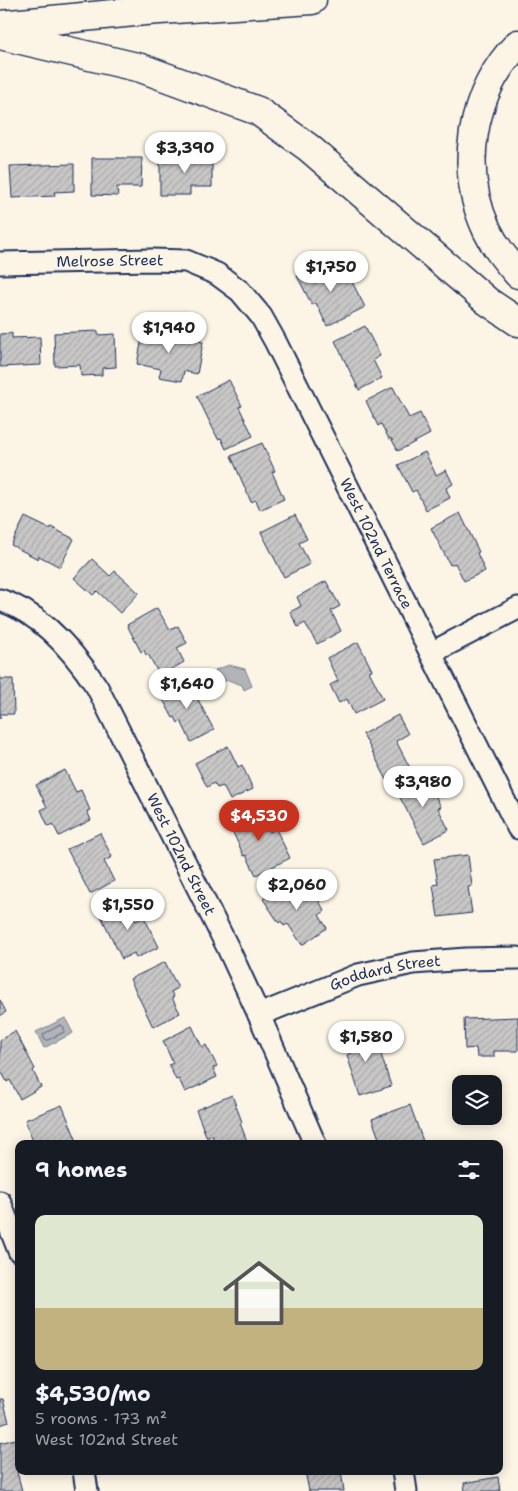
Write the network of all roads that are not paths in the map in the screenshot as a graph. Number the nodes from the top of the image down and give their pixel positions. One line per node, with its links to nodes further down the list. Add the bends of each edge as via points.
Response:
1 (312, 0): 2 (highway)
2 (0, 25)
3 (0, 35): 8 (highway, via 141,68 258,111 310,148 487,301)
4 (518, 44): 7 (highway, via 492,77 480,106 473,130 472,176 487,229 500,253)
5 (0, 263): 6 (street, Melrose Street, via 186,261)
6 (217, 274): 11 (street, West 102nd Terrace, via 240,291 260,316)
7 (518, 274)
8 (518, 322)
9 (0, 600): 14 (street, West 102nd Street, via 23,611 55,635 97,687)
10 (518, 608): 11 (street)
11 (431, 653): 12 (street, West 102nd Terrace)
12 (518, 828)
13 (518, 958): 14 (street, Goddard Street, via 413,963 358,975)
14 (259, 1015): 15 (street, West 102nd Street)
15 (313, 1140)
16 (0, 1202): 17 (street)
17 (15, 1241)
18 (85, 1475): 20 (street)
19 (404, 1475): 21 (street)
20 (87, 1491)
21 (406, 1491)

